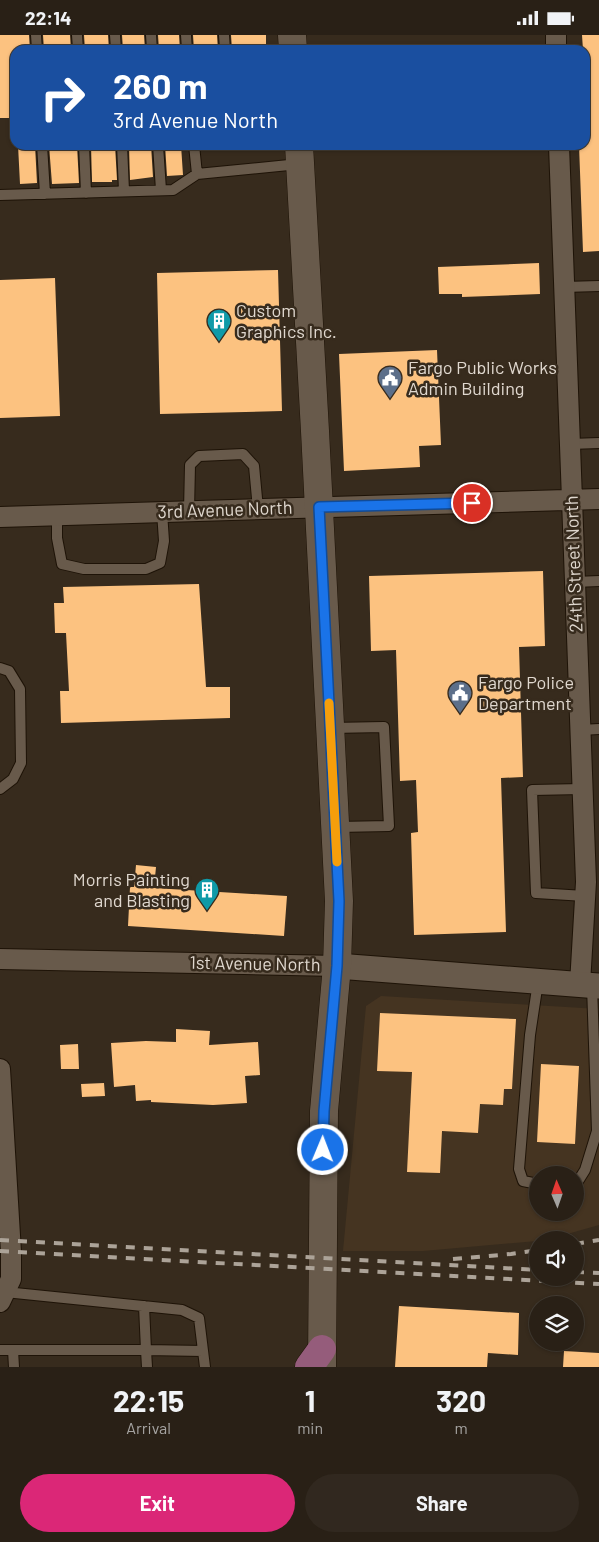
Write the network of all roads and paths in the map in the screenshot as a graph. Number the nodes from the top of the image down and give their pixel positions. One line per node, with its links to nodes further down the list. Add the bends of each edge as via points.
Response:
1 (42, 150): 12 (lane)
2 (84, 150): 11 (lane)
3 (122, 150): 10 (lane)
4 (158, 150): 9 (lane)
5 (195, 150): 8 (lane)
6 (559, 150): 15 (street, 24th Street North)
7 (299, 154): 8 (lane); 20 (main road)
8 (197, 174): 9 (lane, via 172,190)
9 (161, 190): 10 (lane)
10 (124, 191): 11 (lane)
11 (86, 193): 12 (lane)
12 (45, 194): 13 (lane)
13 (0, 195)
14 (599, 286): 15 (lane)
15 (564, 287): 17 (street, 24th Street North)
16 (599, 443): 17 (lane)
17 (570, 444): 19 (street, 24th Street North)
18 (599, 499): 19 (street, 3rd Avenue North)
19 (572, 500): 20 (street, 3rd Avenue North); 27 (street, 24th Street North)
20 (319, 507): 21 (street, 3rd Avenue North); 29 (main road)
21 (258, 509): 22 (street, 3rd Avenue North); 22 (lane, via 254,466 243,454 199,456 190,465)
22 (189, 511): 23 (street, 3rd Avenue North)
23 (162, 512): 24 (street, 3rd Avenue North); 24 (lane, via 164,541 160,563 146,569 84,569 62,564)
24 (57, 515): 25 (street, 3rd Avenue North)
25 (0, 517)
26 (599, 581): 27 (lane)
27 (575, 582): 30 (street, 24th Street North)
28 (0, 668): 31 (lane, via 9,671 20,689 20,763 13,779)
29 (330, 728): 33 (main road); 33 (lane, via 384,727 389,825)
30 (589, 730): 32 (street, 24th Street North)
31 (0, 789)
32 (582, 789): 34 (street, 24th Street North); 34 (lane, via 532,790 536,893)
33 (336, 827): 36 (main road)
34 (585, 896): 38 (street, 24th Street North)
35 (0, 959): 36 (street, 1st Avenue North)
36 (337, 966): 37 (street, 1st Avenue North); 49 (main road, via 324,1111)
37 (538, 982): 38 (street, 1st Avenue North); 42 (lane, via 530,1035 519,1169 523,1181)
38 (590, 985): 41 (lane, via 597,1131)
39 (0, 1069): 40 (street)
40 (2, 1139): 43 (street, via 10,1279)
41 (584, 1170)
42 (529, 1182)
43 (2, 1297): 44 (lane)
44 (144, 1306): 47 (lane); 48 (lane, via 182,1310 199,1318)
45 (0, 1350): 46 (lane)
46 (13, 1350): 47 (lane); 50 (lane)
47 (146, 1350): 48 (lane); 51 (lane)
48 (203, 1351): 52 (lane)
49 (320, 1362)
50 (14, 1367)
51 (146, 1367)
52 (205, 1367)

